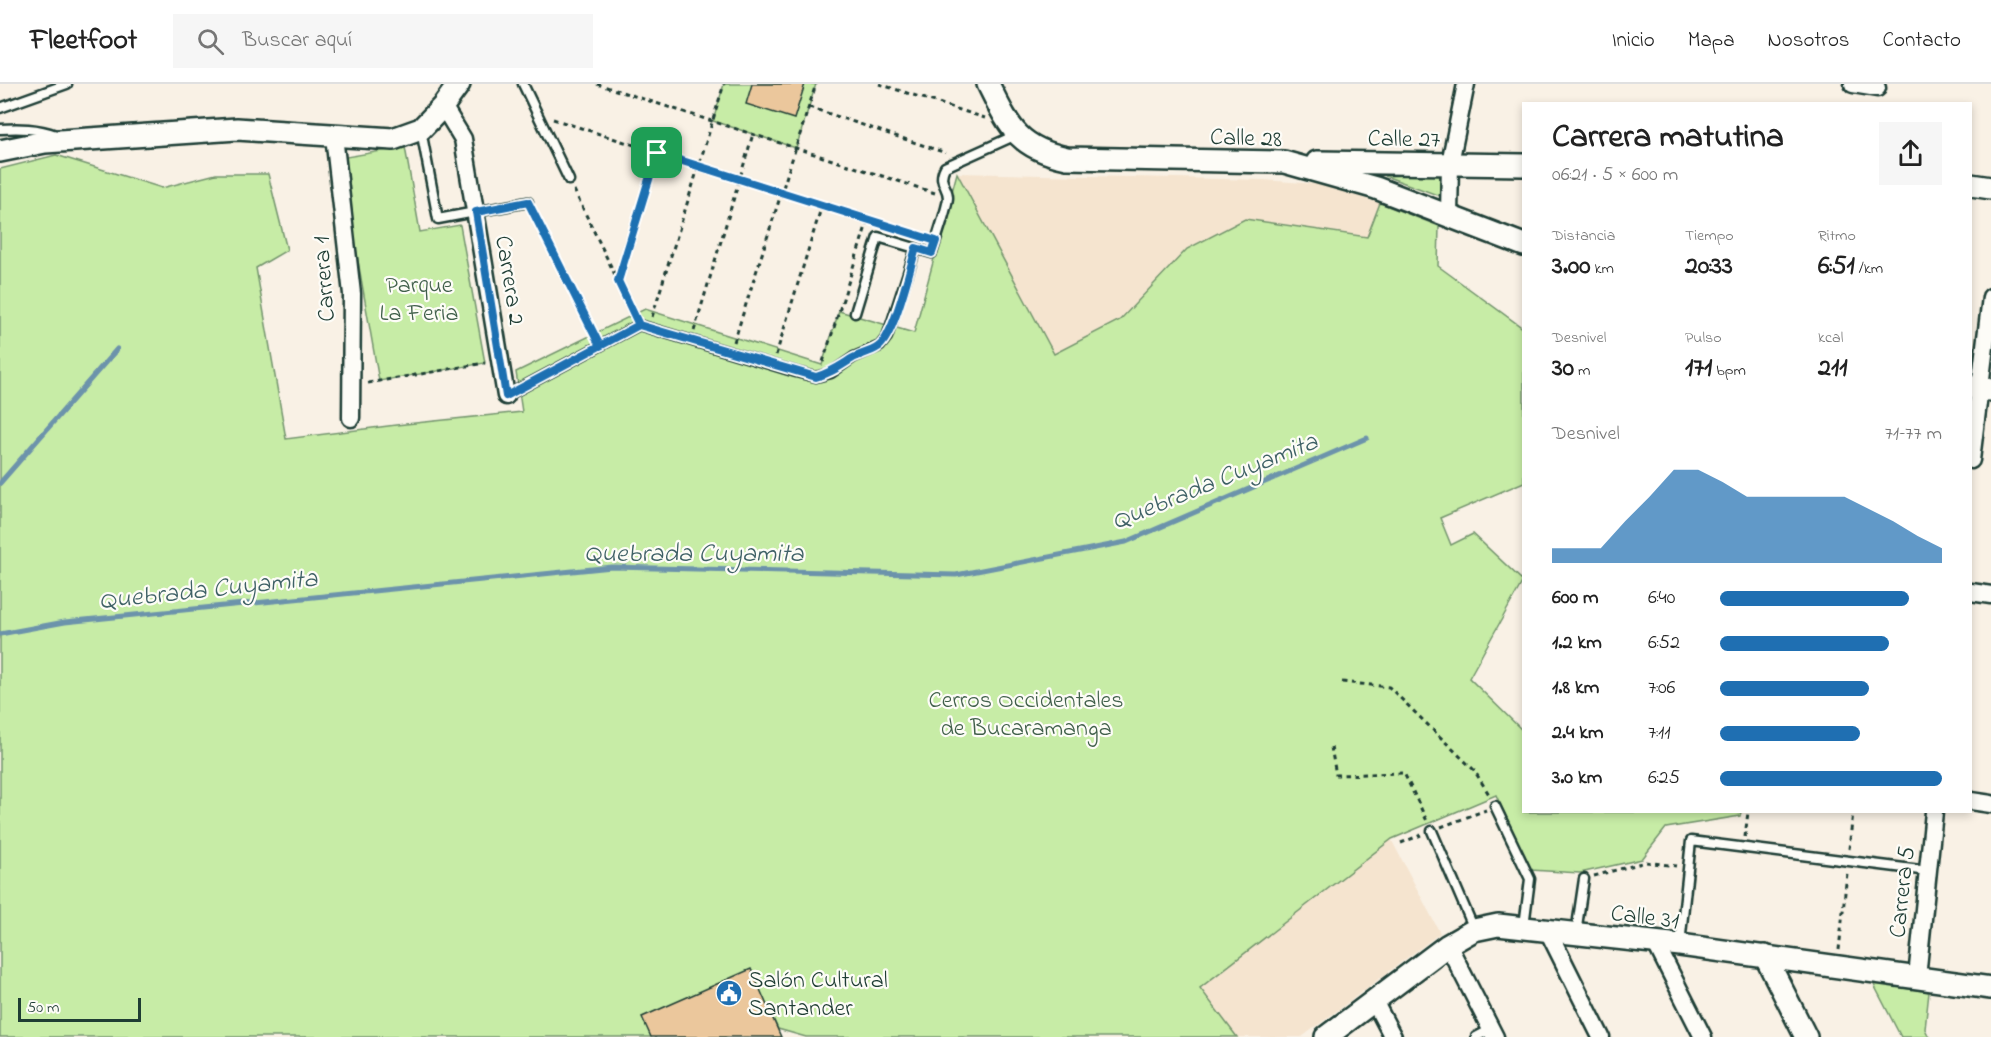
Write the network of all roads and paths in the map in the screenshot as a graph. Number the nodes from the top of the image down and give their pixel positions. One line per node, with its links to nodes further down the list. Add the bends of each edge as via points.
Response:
1 (67, 84): 14 (lane)
2 (459, 84): 12 (street)
3 (523, 84): 15 (lane)
4 (597, 84): 16 (path)
5 (724, 84): 16 (path)
6 (816, 84): 13 (path)
7 (879, 84): 19 (path)
8 (988, 84): 19 (street, Calle 28)
9 (1466, 84): 28 (street)
10 (1853, 84): 11 (street)
11 (1877, 92)
12 (443, 105): 18 (street); 39 (street, Carrera 2, via 463,139)
13 (809, 107): 23 (path); 26 (path)
14 (0, 108)
15 (537, 114): 25 (path); 32 (lane)
16 (713, 121): 20 (path); 30 (path)
17 (0, 129): 22 (lane, via 25,127)
18 (421, 129): 21 (street, via 393,139); 39 (lane, via 438,219)
19 (1015, 131): 26 (lane); 27 (street, Calle 28, via 1039,151 1067,158)
20 (753, 134): 23 (path); 31 (path)
21 (334, 136): 22 (street, via 237,129); 56 (street, Carrera 1, via 351,294)
22 (68, 140): 24 (street)
23 (796, 148): 35 (path); 36 (path)
24 (0, 151)
25 (657, 153): 30 (path); 45 (path)
26 (963, 159): 36 (lane, via 945,167 941,174)
27 (1284, 162): 28 (street, Calle 27); 40 (street, Calle 28, via 1376,188)
28 (1450, 164): 29 (street, Calle 27); 40 (street)
29 (1522, 165)
30 (699, 166): 31 (path); 49 (path)
31 (740, 179): 35 (path); 50 (path)
32 (569, 180): 45 (path)
33 (1972, 185): 34 (street)
34 (1991, 188)
35 (782, 192): 38 (path); 52 (path)
36 (948, 197): 44 (lane, via 932,253)
37 (528, 202): 39 (lane); 51 (path)
38 (822, 205): 41 (path); 54 (path)
39 (476, 212): 53 (street, Carrera 2)
40 (1449, 216): 43 (street, Calle 28)
41 (868, 220): 42 (path); 55 (path)
42 (888, 226)
43 (1522, 244)
44 (916, 248): 47 (lane, via 878,237); 55 (lane, via 887,337 880,346)
45 (618, 281): 48 (path)
46 (1991, 297): 57 (street)
47 (855, 313)
48 (639, 325): 49 (lane); 51 (lane)
49 (648, 328): 50 (lane)
50 (691, 340): 52 (lane)
51 (600, 346): 58 (lane)
52 (731, 352): 54 (lane)
53 (500, 360): 56 (path); 58 (street, Carrera 2)
54 (773, 365): 55 (lane)
55 (816, 377)
56 (351, 386): 59 (street, Carrera 1)
57 (1980, 389): 60 (street)
58 (506, 396)
59 (351, 418)
60 (1972, 452)
61 (1972, 592): 62 (street)
62 (1991, 595)
63 (1342, 682): 67 (path, via 1389,687 1474,770)
64 (1331, 747): 71 (path, via 1336,775 1404,774)
65 (1972, 801): 66 (street)
66 (1991, 804)
67 (1495, 806): 71 (path); 78 (lane, via 1530,879)
68 (1748, 813): 73 (path)
69 (1853, 813): 74 (path)
70 (1934, 813): 76 (street, Carrera 5)
71 (1432, 831): 72 (path); 80 (lane)
72 (1401, 843)
73 (1744, 848): 74 (lane); 75 (lane, via 1691,841)
74 (1848, 861): 76 (lane); 86 (path)
75 (1689, 868): 77 (path, via 1646,862); 84 (lane)
76 (1928, 872): 87 (street, Carrera 5)
77 (1584, 879): 81 (lane)
78 (1524, 927): 79 (street, Calle 31); 80 (street, Calle 31, via 1498,925)
79 (1547, 929): 81 (street, Calle 31); 93 (street)
80 (1474, 930): 83 (street, Calle 31)
81 (1576, 933): 82 (street, Calle 31)
82 (1654, 942): 84 (street, Calle 31); 94 (street)
83 (1448, 945): 89 (street, Calle 31); 90 (street)
84 (1680, 945): 85 (street, Calle 31)
85 (1765, 956): 86 (street, Calle 31); 95 (street)
86 (1838, 966): 87 (street, Calle 31)
87 (1917, 977): 88 (street, Calle 31)
88 (1991, 988)
89 (1374, 1001): 91 (street, Calle 31); 92 (street)
90 (1487, 1034)
91 (1326, 1037)
92 (1392, 1037)
93 (1600, 1037)
94 (1702, 1037)
95 (1806, 1037)

